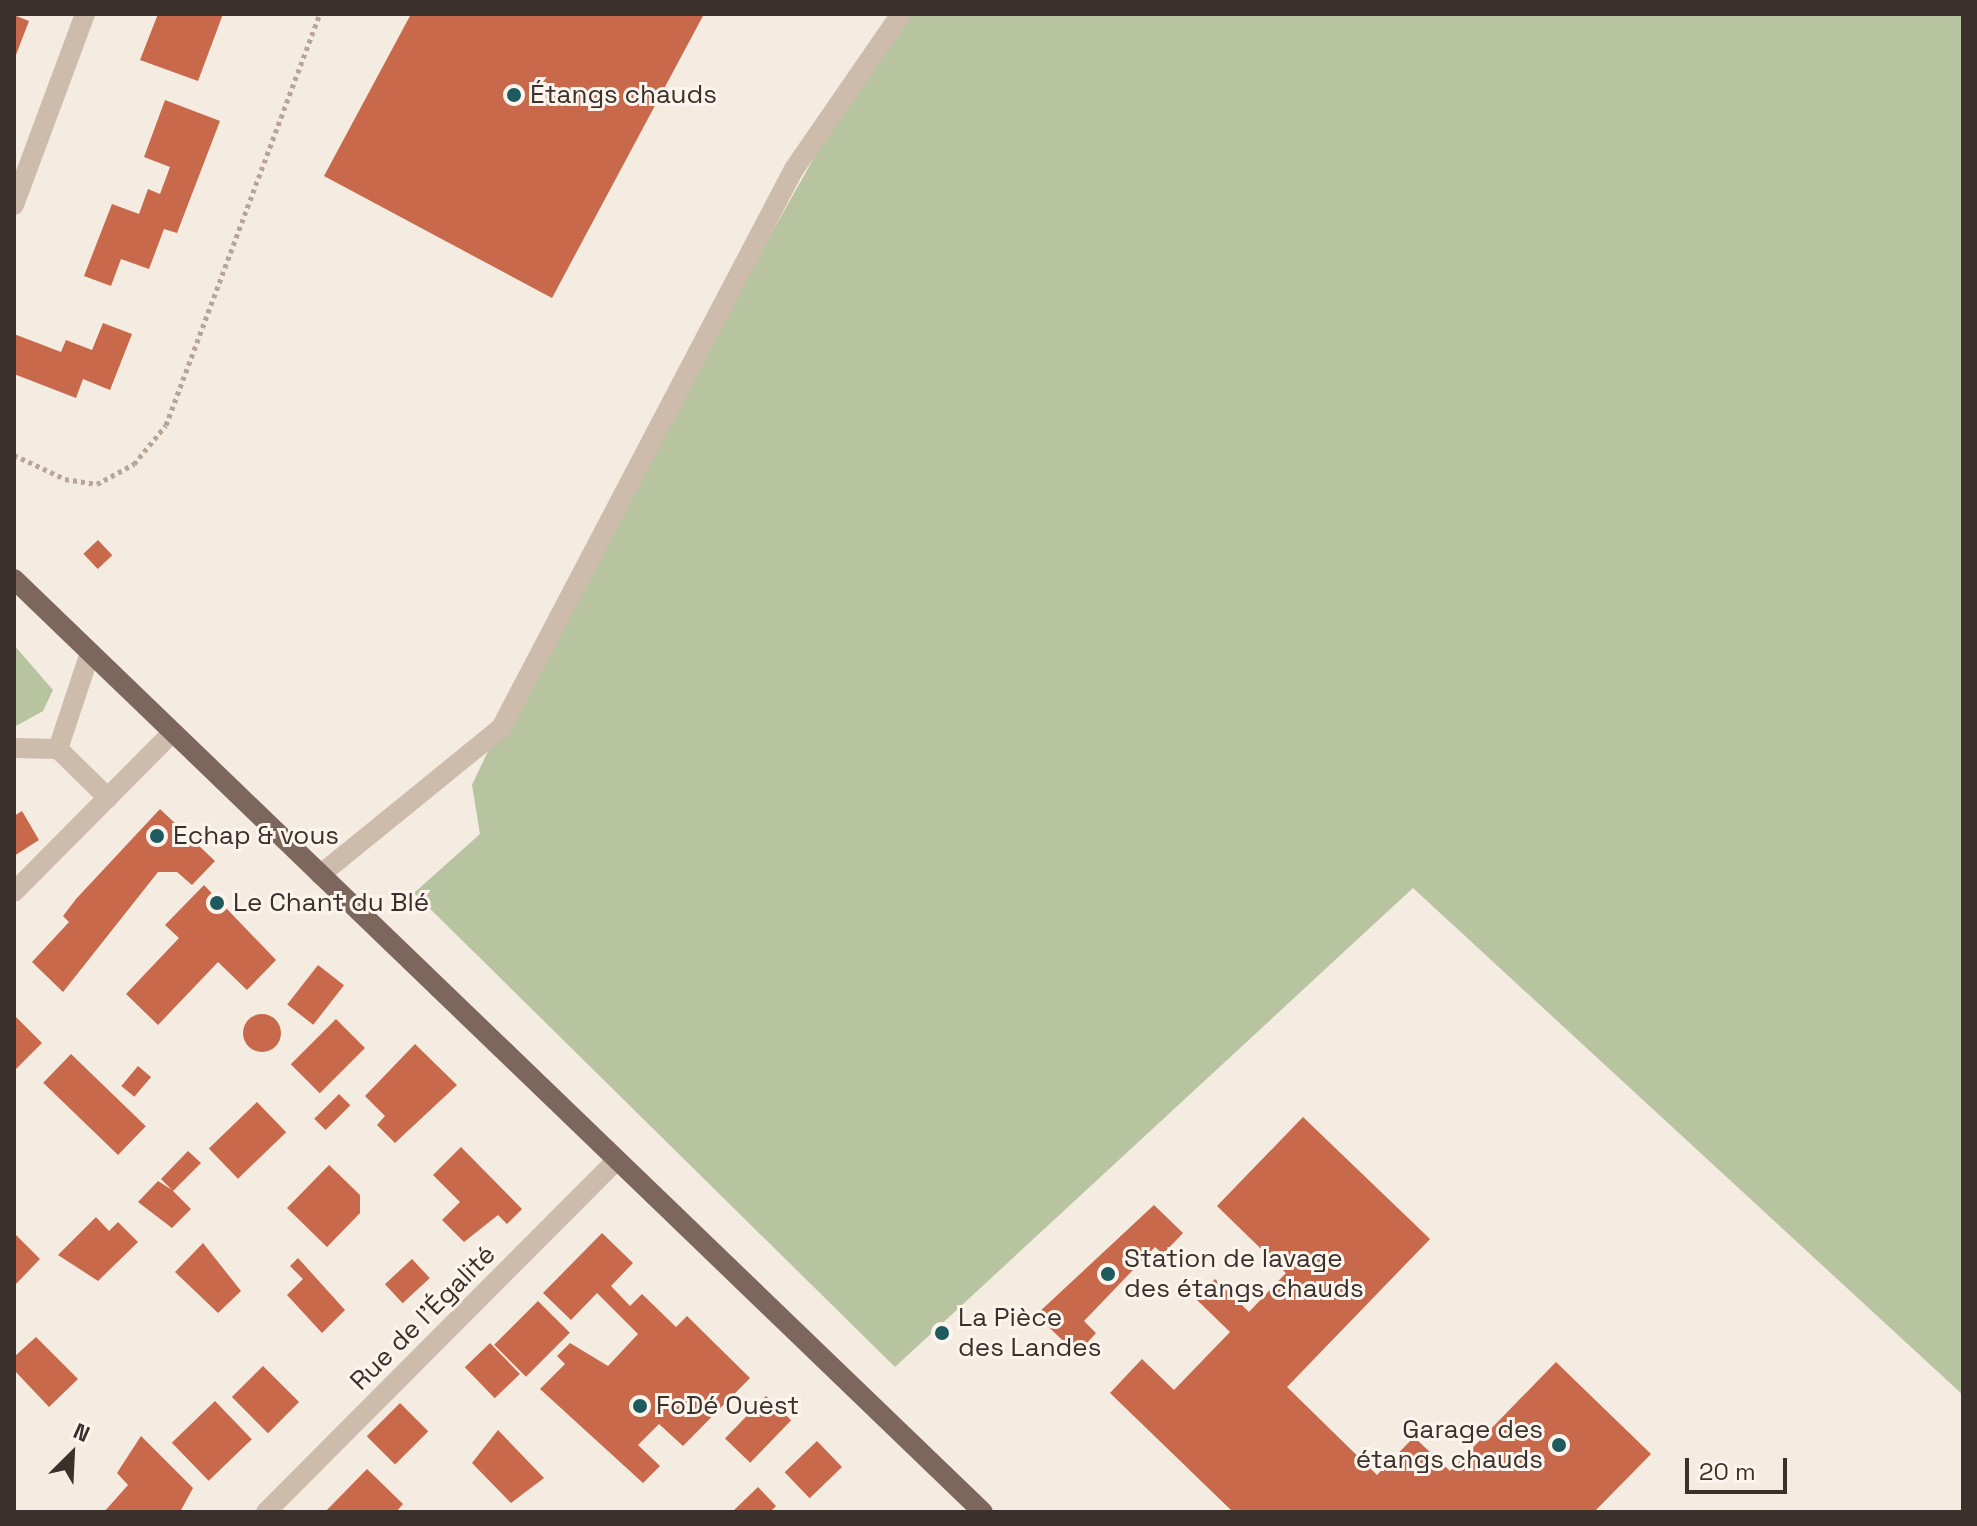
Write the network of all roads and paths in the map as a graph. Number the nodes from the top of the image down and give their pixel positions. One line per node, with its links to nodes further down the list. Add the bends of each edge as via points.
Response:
1 (85, 14): 4 (street)
2 (320, 14): 5 (path, via 166,425 134,464 97,484 65,479)
3 (901, 14): 12 (street, via 794,169 501,728)
4 (14, 205)
5 (14, 455)
6 (14, 579): 7 (main road)
7 (90, 653): 8 (main road); 10 (street)
8 (172, 733): 11 (street); 12 (main road)
9 (14, 748): 10 (street)
10 (58, 749): 11 (street)
11 (108, 798): 13 (street)
12 (320, 875): 14 (main road)
13 (14, 892)
14 (617, 1160): 15 (street, Rue de l'Égalité); 16 (main road)
15 (266, 1512)
16 (983, 1512)

